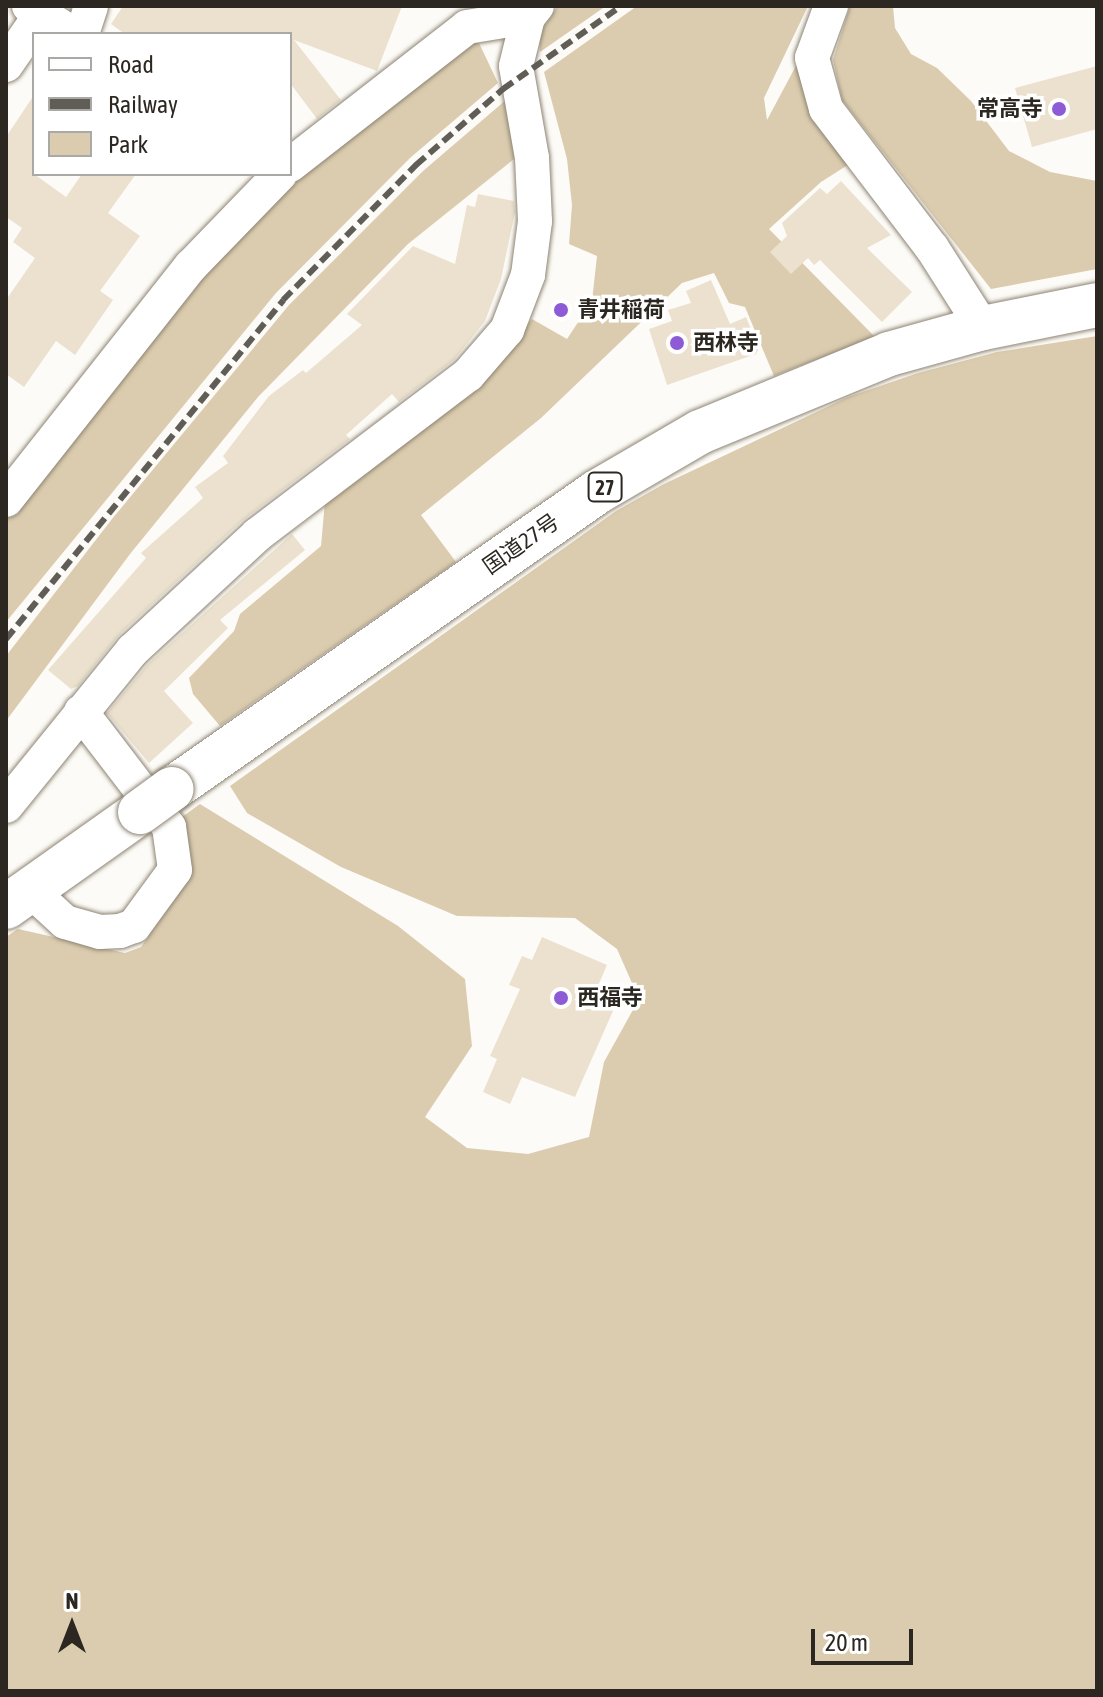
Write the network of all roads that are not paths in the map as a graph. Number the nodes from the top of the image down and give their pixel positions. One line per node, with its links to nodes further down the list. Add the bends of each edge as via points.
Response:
1 (91, 6): 6 (street)
2 (831, 6): 11 (street, via 812,58 826,109 932,248)
3 (35, 10): 5 (street); 7 (street)
4 (522, 10): 8 (street, via 467,27); 13 (street, via 516,66 532,158 535,221 528,275 507,330 468,375 257,535 133,650)
5 (70, 32)
6 (83, 32)
7 (6, 65)
8 (292, 163)
9 (278, 176): 12 (street, via 191,266)
10 (1097, 305): 11 (highway, 国道27号 / 27)
11 (983, 328): 15 (highway, 国道27号 / 27, via 829,376 652,458)
12 (6, 500)
13 (81, 712): 14 (street); 15 (street, via 169,827 175,870 134,926 120,931 100,932 65,922)
14 (6, 806)
15 (18, 898)

